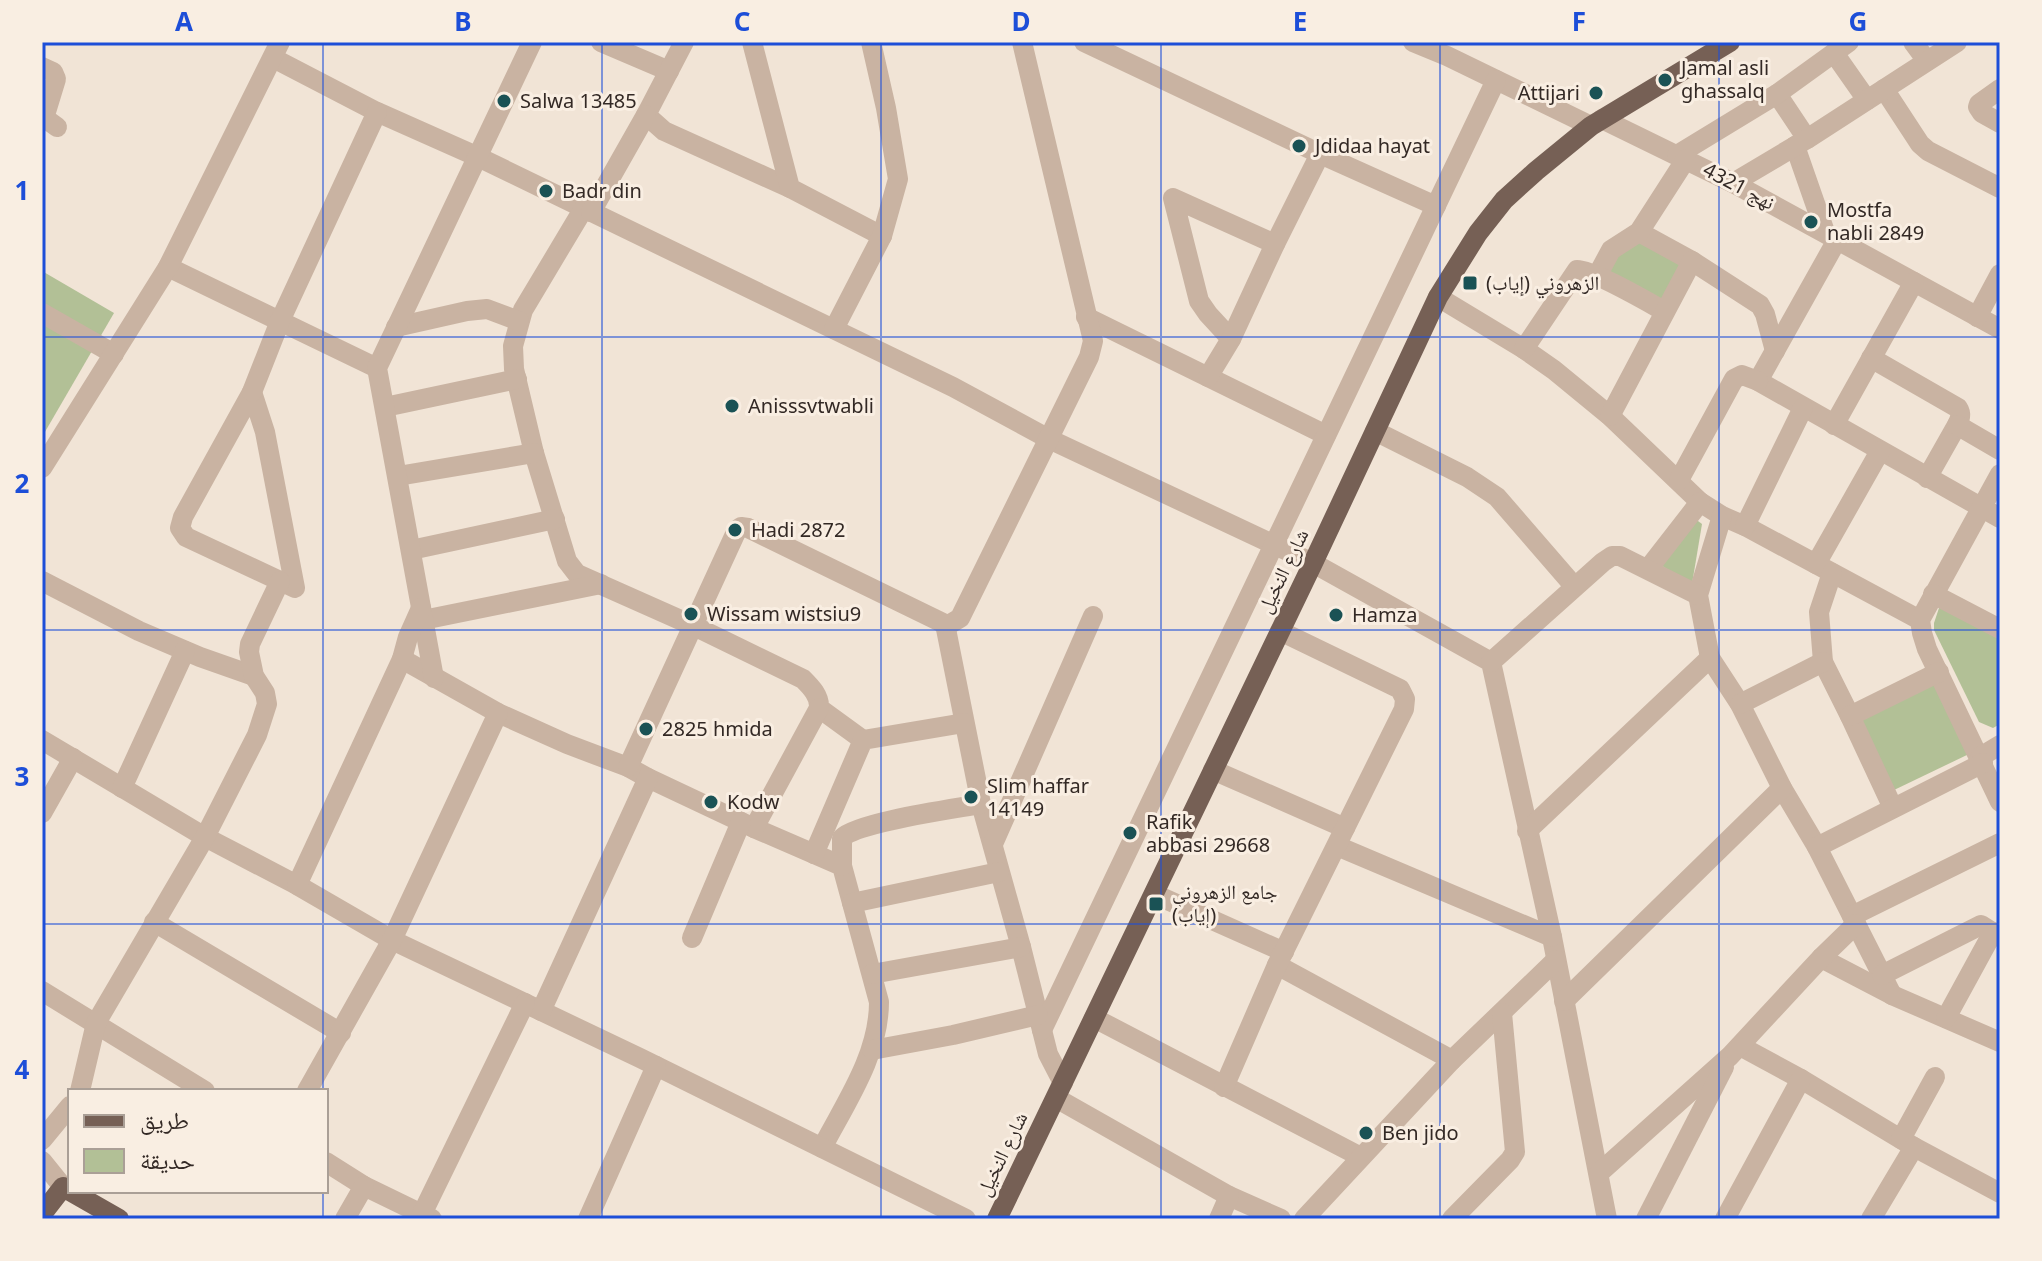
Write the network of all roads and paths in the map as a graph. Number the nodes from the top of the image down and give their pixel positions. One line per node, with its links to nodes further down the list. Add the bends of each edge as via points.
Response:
1 (532, 42): 29 (street)
2 (601, 42): 17 (street)
3 (684, 42): 17 (street)
4 (752, 42): 32 (street)
5 (871, 42): 37 (street, via 898,179)
6 (1022, 42): 48 (street)
7 (1084, 42): 28 (street)
8 (1413, 42): 12 (street, نهج 4321)
9 (1730, 42): 24 (main road, شارع النخيل)
10 (1913, 42): 15 (street)
11 (1957, 42): 15 (street)
12 (1440, 47): 18 (street, نهج 4321)
13 (1842, 48): 20 (street); 21 (street)
14 (276, 50): 22 (street); 41 (street)
15 (1927, 61): 21 (street)
16 (42, 67): 26 (street, via 56,79 45,115)
17 (669, 71): 23 (street)
18 (1496, 80): 24 (street, نهج 4321); 34 (street)
19 (2000, 89): 25 (street, via 1978,107)
20 (1777, 94): 27 (street); 30 (street)
21 (1876, 94): 27 (street); 33 (street, via 1928,151)
22 (377, 112): 29 (street); 50 (street)
23 (646, 115): 32 (street, via 664,131); 35 (street)
24 (1597, 123): 30 (street, نهج 4321); 45 (main road, شارع النخيل, via 1504,200)
25 (2000, 123)
26 (57, 127)
27 (1801, 142): 31 (street); 38 (street)
28 (1320, 154): 34 (street); 39 (street)
29 (476, 156): 35 (street); 52 (street)
30 (1682, 157): 31 (street, نهج 4321); 36 (street)
31 (1733, 183): 38 (street, نهج 4321)
32 (790, 188): 37 (street)
33 (2000, 188)
34 (1436, 206): 71 (street)
35 (588, 210): 51 (street); 53 (street)
36 (1639, 232): 40 (street); 43 (street, via 1611,250)
37 (882, 236): 53 (street)
38 (1831, 236): 44 (street, نهج 4321); 57 (street)
39 (1275, 244): 55 (street); 55 (street, via 1173,198 1199,301)
40 (1692, 261): 46 (street); 57 (street, via 1760,305)
41 (168, 267): 50 (street); 58 (street)
42 (2000, 274): 49 (street)
43 (1597, 276): 46 (street); 56 (street, via 1574,272)
44 (1914, 282): 49 (street, نهج 4321); 59 (street)
45 (1438, 297): 56 (street); 70 (main road, شارع النخيل)
46 (1664, 311): 67 (street)
47 (42, 313): 58 (street)
48 (1086, 317): 61 (street); 72 (street, via 1092,348)
49 (1977, 317): 54 (street, نهج 4321)
50 (280, 321): 60 (street); 64 (street)
51 (519, 321): 52 (street, via 487,309); 62 (street, via 513,346)
52 (396, 327): 60 (street)
53 (834, 329): 72 (street)
54 (2000, 329)
55 (1231, 339): 61 (street)
56 (1524, 349): 67 (street)
57 (1775, 351): 63 (street)
58 (114, 354): 76 (street)
59 (1871, 358): 68 (street); 69 (street, via 1958,408)
60 (377, 368): 65 (street)
61 (1208, 377): 71 (street)
62 (517, 379): 65 (street); 75 (street)
63 (1758, 381): 66 (street); 80 (street, via 1742,375 1734,379)
64 (252, 392): 93 (street, via 265,432 295,588); 93 (street, via 180,528 186,537)
65 (385, 407): 78 (street)
66 (1803, 408): 68 (street); 86 (street)
67 (1610, 416): 80 (street)
68 (1834, 425): 74 (street)
69 (1957, 425): 73 (street); 79 (street)
70 (1375, 431): 89 (main road, شارع النخيل); 95 (street, via 1497,497)
71 (1326, 435): 87 (street)
72 (1049, 439): 87 (street); 101 (street, via 960,618)
73 (2000, 450)
74 (1880, 451): 79 (street); 90 (street)
75 (534, 453): 78 (street); 85 (street)
76 (42, 468)
77 (2000, 474): 82 (street)
78 (398, 476): 88 (street)
79 (1927, 478): 82 (street)
80 (1679, 480): 81 (street)
81 (1700, 502): 83 (street); 91 (street)
82 (1981, 509): 84 (street); 96 (street)
83 (1722, 516): 86 (street); 97 (street)
84 (2000, 518)
85 (555, 519): 88 (street); 94 (street, via 571,567)
86 (1745, 526): 90 (street)
87 (1273, 545): 89 (street); 164 (street)
88 (411, 550): 98 (street)
89 (1313, 563): 104 (main road, شارع النخيل); 108 (street)
90 (1824, 568): 100 (street); 109 (street, via 1819,612)
91 (1648, 569): 95 (street, via 1612,556); 97 (street)
92 (42, 581): 105 (street)
93 (280, 581): 111 (street, via 250,644)
94 (601, 584): 98 (street); 102 (street)
95 (1574, 586): 108 (street)
96 (1933, 594): 100 (street); 103 (street)
97 (1698, 595): 106 (street)
98 (422, 614): 107 (street); 112 (street)
99 (1093, 616): 137 (street)
100 (1920, 620): 110 (street)
101 (945, 624): 102 (street, via 744,526 737,530); 117 (street)
102 (694, 626): 114 (street, via 803,679); 123 (street)
103 (2000, 629)
104 (1280, 631): 124 (main road, شارع النخيل); 135 (street, via 1403,693 1404,709)
105 (185, 651): 111 (street); 126 (street)
106 (1710, 658): 113 (street); 133 (street)
107 (402, 659): 112 (street); 142 (street)
108 (1491, 662): 133 (street)
109 (1823, 662): 113 (street); 116 (street)
110 (1939, 672): 116 (street); 122 (street)
111 (254, 676): 134 (street, via 267,704 257,735)
112 (434, 678): 115 (street)
113 (1740, 704): 127 (street)
114 (819, 708): 119 (street); 132 (street)
115 (498, 713): 123 (street); 150 (street)
116 (1850, 716): 130 (street)
117 (964, 723): 119 (street); 129 (street)
118 (42, 740): 121 (street)
119 (863, 740): 139 (street)
120 (2000, 745): 122 (street)
121 (73, 758): 126 (street); 131 (street)
122 (1981, 760): 128 (street); 130 (street)
123 (628, 767): 125 (street)
124 (1213, 770): 135 (street); 143 (main road, شارع النخيل)
125 (648, 778): 132 (street); 160 (street)
126 (122, 788): 134 (street)
127 (1782, 788): 138 (street); 159 (street)
128 (2000, 802)
129 (981, 804): 137 (street); 140 (street, via 849,832 842,838)
130 (1893, 808): 138 (street)
131 (42, 813)
132 (748, 825): 139 (street); 149 (street)
133 (1527, 831): 148 (street)
134 (205, 837): 142 (street); 146 (street)
135 (1341, 837): 148 (street); 152 (street)
136 (2000, 843): 145 (street)
137 (993, 844): 141 (street)
138 (1817, 847): 145 (street)
139 (814, 854): 140 (street)
140 (842, 866): 144 (street)
141 (999, 872): 144 (street); 151 (street)
142 (297, 885): 150 (street)
143 (1154, 894): 152 (street); 162 (main road, شارع النخيل)
144 (852, 903): 155 (street)
145 (1854, 920): 153 (street); 156 (street)
146 (154, 922): 165 (street); 166 (street)
147 (1996, 934): 156 (street, via 1981,925); 163 (street)
148 (1552, 937): 154 (street)
149 (692, 938)
150 (392, 940): 160 (street); 166 (street)
151 (1021, 947): 155 (street); 164 (street)
152 (1281, 958): 170 (street); 174 (street)
153 (1821, 958): 158 (street); 169 (street)
154 (1556, 960): 159 (street); 161 (street)
155 (872, 974): 168 (street, via 879,1021)
156 (1882, 975): 158 (street)
157 (42, 991): 165 (street)
158 (1892, 995): 163 (street)
159 (1564, 1001): 186 (street)
160 (533, 1007): 171 (street); 195 (street)
161 (1502, 1013): 170 (street); 204 (street, via 1515,1152)
162 (1094, 1018): 174 (street); 178 (main road, شارع النخيل)
163 (1946, 1018): 167 (street)
164 (1040, 1022): 168 (street); 178 (street)
165 (96, 1023): 175 (street); 176 (street)
166 (341, 1033): 177 (street)
167 (2000, 1042)
168 (872, 1050): 182 (street)
169 (1735, 1051): 173 (street); 186 (street); 194 (street)
170 (1452, 1060): 183 (street)
171 (656, 1066): 182 (street); 198 (street)
172 (1935, 1077): 181 (street)
173 (1801, 1079): 181 (street); 206 (street)
174 (1224, 1087): 183 (street)
175 (80, 1089)
176 (202, 1089)
177 (308, 1089)
178 (1059, 1090): 192 (street); 200 (main road, شارع النخيل)
179 (68, 1108): 180 (street)
180 (42, 1140)
181 (1907, 1143): 191 (street); 207 (street)
182 (822, 1148): 199 (street)
183 (1361, 1157): 203 (street)
184 (42, 1161): 188 (street)
185 (328, 1163): 187 (street)
186 (1599, 1173): 205 (street)
187 (364, 1186): 195 (street); 197 (street)
188 (63, 1187): 189 (main road); 193 (main road)
189 (68, 1190)
190 (74, 1193): 196 (main road)
191 (2000, 1193)
192 (1229, 1196): 201 (street); 202 (street)
193 (42, 1214)
194 (1654, 1216)
195 (427, 1217)
196 (119, 1219)
197 (345, 1219)
198 (588, 1219)
199 (966, 1219)
200 (997, 1219)
201 (1219, 1219)
202 (1281, 1219)
203 (1304, 1219)
204 (1452, 1219)
205 (1607, 1219)
206 (1725, 1219)
207 (1871, 1219)

